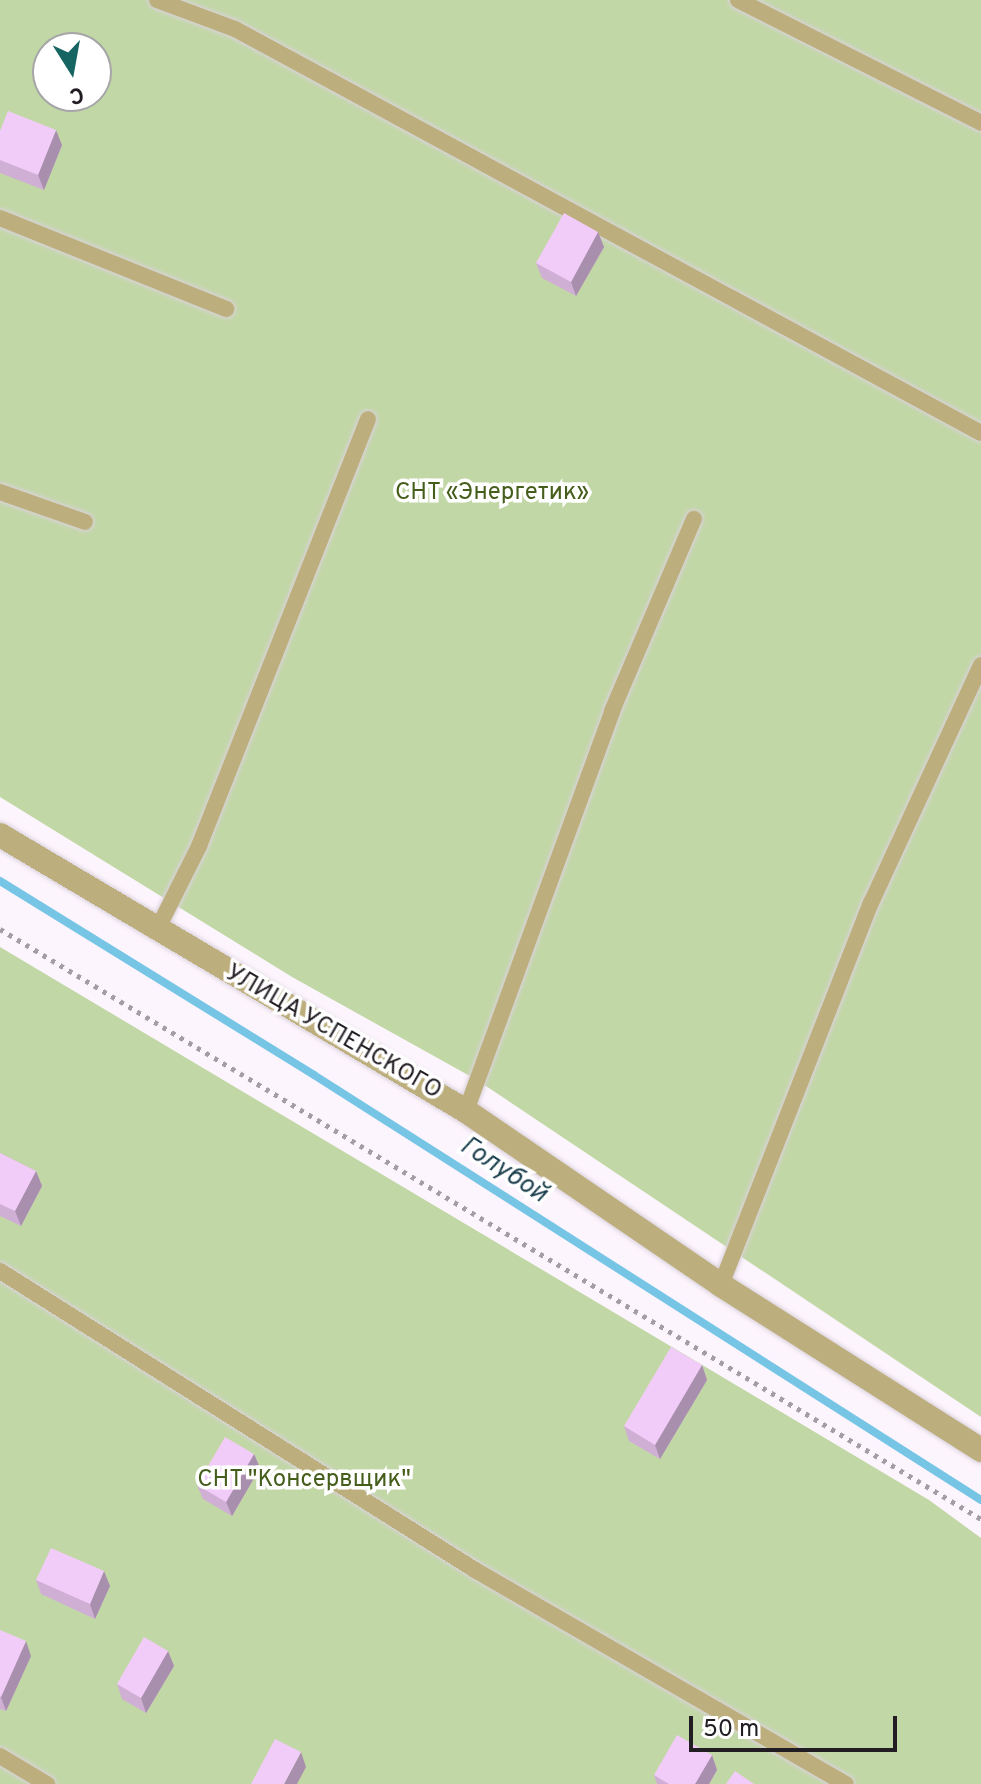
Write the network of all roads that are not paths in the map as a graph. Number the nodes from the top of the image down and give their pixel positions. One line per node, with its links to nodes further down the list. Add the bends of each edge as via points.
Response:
1 (157, 0): 7 (lane, via 235,29)
2 (738, 0): 3 (lane)
3 (981, 123)
4 (0, 218): 5 (lane)
5 (226, 309)
6 (368, 419): 13 (lane, via 199,846)
7 (981, 433)
8 (0, 492): 10 (lane)
9 (694, 519): 14 (lane, via 612,711)
10 (85, 522)
11 (981, 665): 16 (lane, via 871,903)
12 (0, 835): 13 (street, УЛИЦА УСПЕНСКОГО)
13 (157, 930): 14 (street, УЛИЦА УСПЕНСКОГО)
14 (466, 1111): 16 (street, УЛИЦА УСПЕНСКОГО)
15 (0, 1271): 20 (lane, via 475,1570)
16 (721, 1285): 17 (street, УЛИЦА УСПЕНСКОГО)
17 (981, 1450)
18 (0, 1756): 19 (lane)
19 (47, 1784)
20 (846, 1784)

